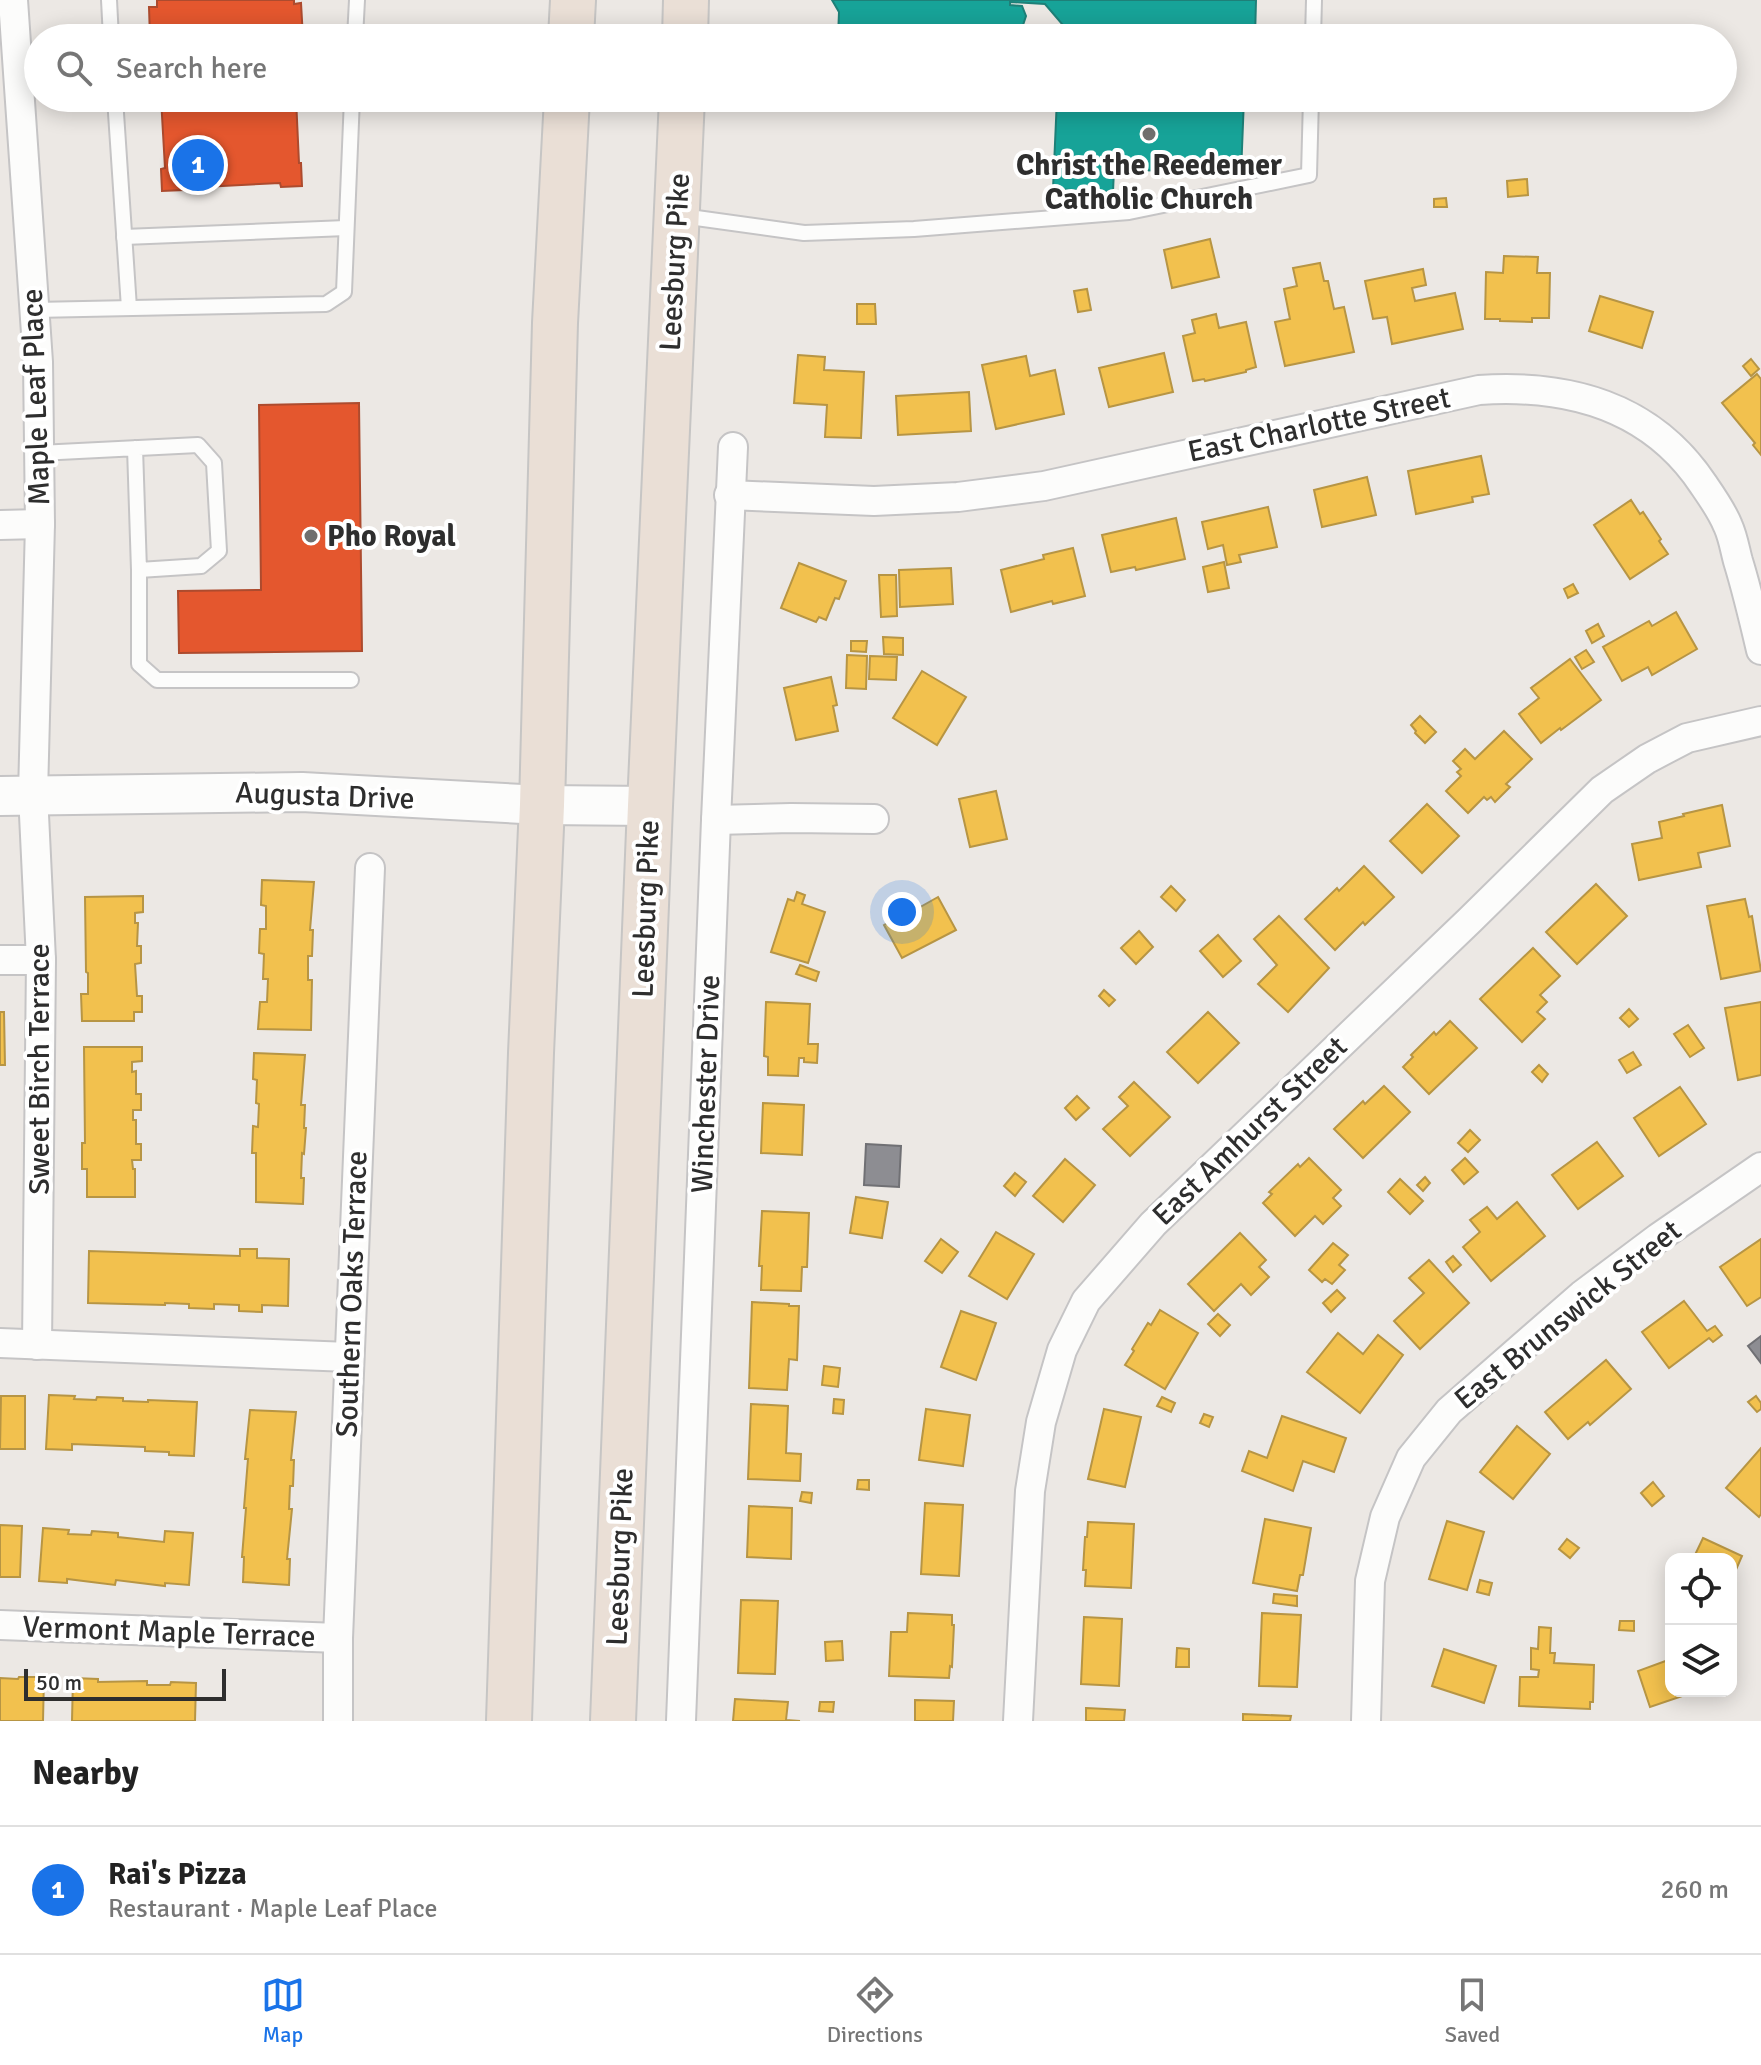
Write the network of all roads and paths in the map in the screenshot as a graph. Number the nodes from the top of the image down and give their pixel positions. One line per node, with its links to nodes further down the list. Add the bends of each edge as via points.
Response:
1 (13, 0): 21 (street, Maple Leaf Place)
2 (109, 0): 7 (lane)
3 (357, 0): 8 (lane)
4 (573, 0): 9 (highway)
5 (686, 0): 10 (highway)
6 (1314, 0): 11 (lane)
7 (110, 24)
8 (356, 24)
9 (572, 24)
10 (685, 24)
11 (1313, 24)
12 (116, 112): 19 (lane)
13 (351, 112): 18 (lane)
14 (566, 112): 33 (highway)
15 (682, 112): 17 (highway, Leesburg Pike)
16 (1311, 112): 17 (lane, via 1309,175 1129,212 804,233)
17 (678, 215): 34 (highway, Leesburg Pike)
18 (346, 228): 19 (lane); 20 (lane, via 344,292 326,304)
19 (124, 237): 20 (lane)
20 (129, 308): 21 (lane)
21 (34, 310): 24 (street, Maple Leaf Place)
22 (733, 447): 25 (street, Winchester Drive)
23 (135, 448): 24 (lane); 28 (lane); 28 (lane, via 198,445 214,463 219,551 201,566)
24 (39, 453): 26 (street, Maple Leaf Place)
25 (729, 495): 29 (street, East Charlotte Street, via 874,501 1015,490 1479,390 1561,392 1593,399 1651,429 1695,471 1728,526); 36 (street, Winchester Drive)
26 (40, 524): 27 (street); 32 (street, Maple Leaf Place)
27 (0, 525)
28 (139, 570): 30 (lane, via 139,664 157,680)
29 (1761, 650)
30 (351, 680)
31 (1761, 721): 50 (street, East Amhurst Street, via 1687,738 1602,790 1153,1224 1086,1301 1062,1350 1041,1422 1030,1491)
32 (16, 795): 33 (street, Augusta Drive, via 302,792); 39 (street, Sweet Birch Terrace)
33 (542, 805): 34 (street, Augusta Drive); 47 (highway)
34 (650, 806): 48 (highway, Leesburg Pike)
35 (874, 819): 36 (street)
36 (716, 820): 49 (street, Winchester Drive)
37 (370, 868): 43 (street, Southern Oaks Terrace)
38 (0, 960): 39 (street)
39 (41, 960): 42 (street, Sweet Birch Terrace)
40 (1761, 1167): 51 (street, East Brunswick Street, via 1582,1295 1449,1411 1411,1458 1385,1517 1370,1581)
41 (0, 1343): 42 (street)
42 (37, 1345): 43 (street)
43 (349, 1357): 45 (street, Southern Oaks Terrace)
44 (0, 1625): 45 (street, Vermont Maple Terrace)
45 (338, 1638): 46 (street, Southern Oaks Terrace)
46 (338, 1721)
47 (509, 1721)
48 (613, 1721)
49 (681, 1721)
50 (1018, 1721)
51 (1366, 1721)

